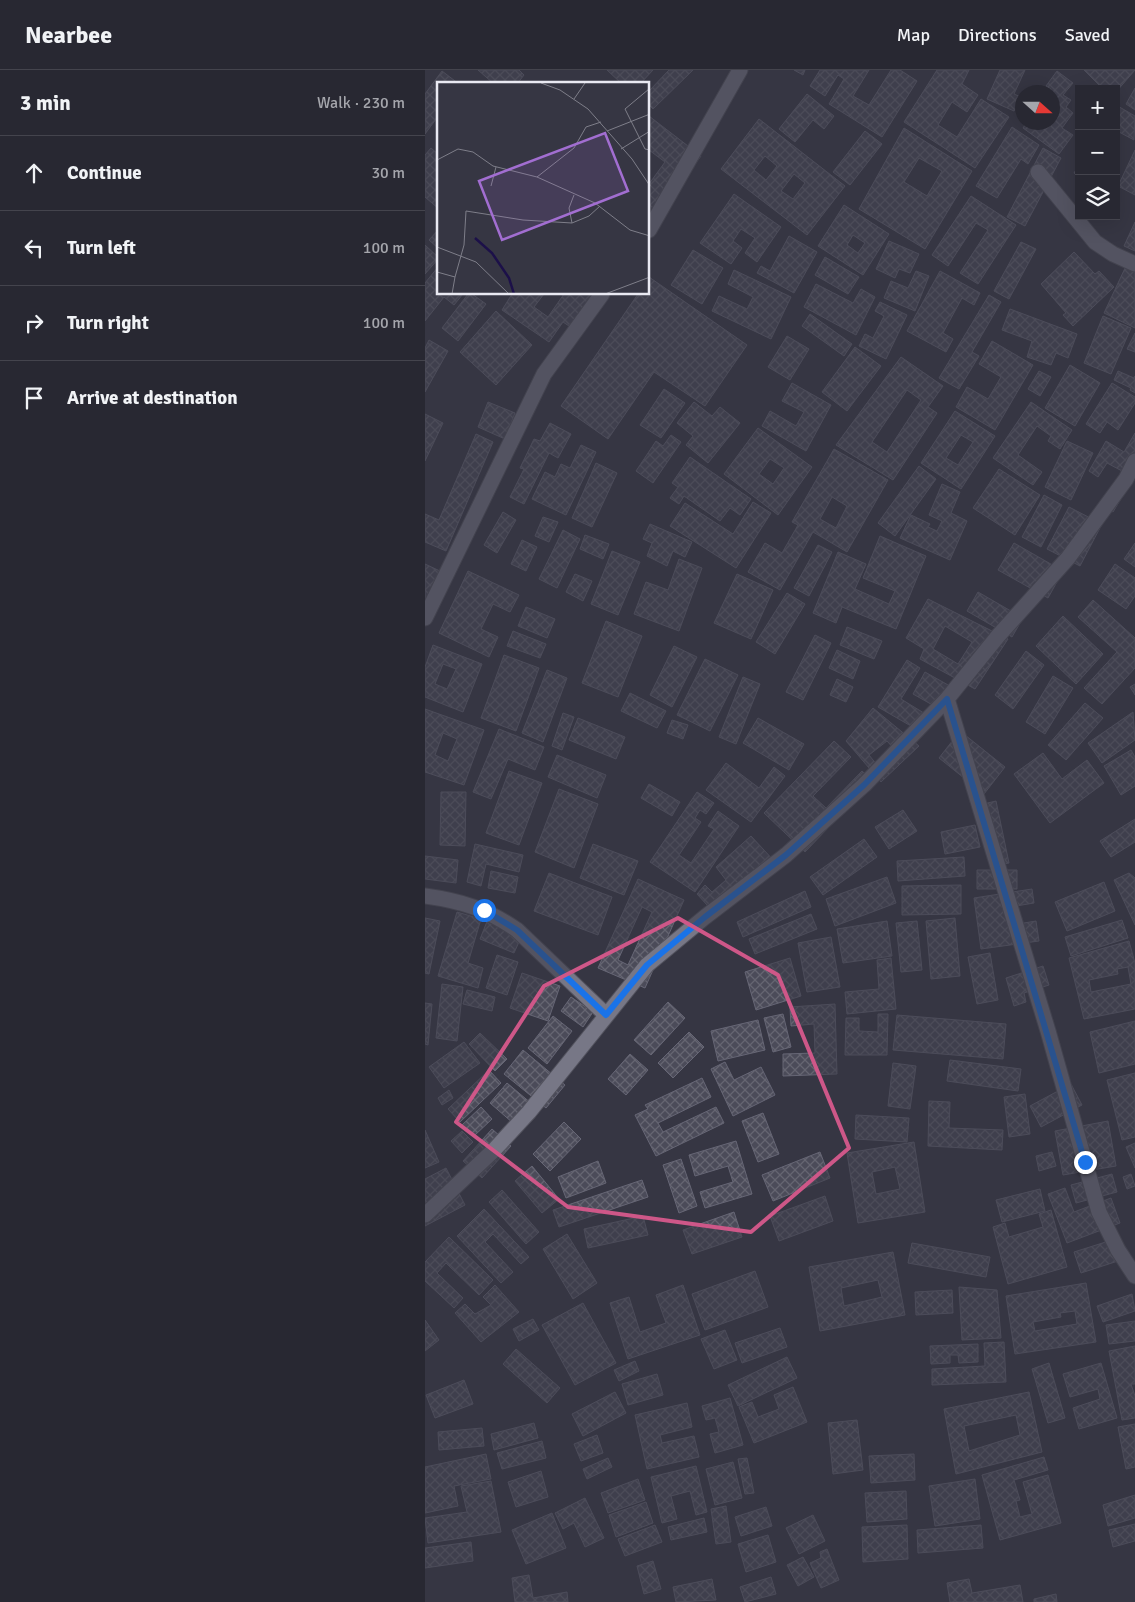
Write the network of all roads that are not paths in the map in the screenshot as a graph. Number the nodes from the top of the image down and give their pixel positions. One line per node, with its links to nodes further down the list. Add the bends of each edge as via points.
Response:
1 (740, 70): 3 (street)
2 (1038, 172): 4 (street, via 1095,242)
3 (650, 228)
4 (1135, 264)
5 (601, 295): 7 (street, via 544,374)
6 (1135, 461): 8 (street, via 1126,479 1068,558)
7 (425, 618)
8 (947, 699): 10 (street, via 864,785 786,855 647,965); 12 (street, via 1048,1031 1099,1212)
9 (425, 896): 10 (street, via 457,900 502,919)
10 (606, 1015): 11 (street, via 529,1112)
11 (425, 1215)
12 (1135, 1276)

